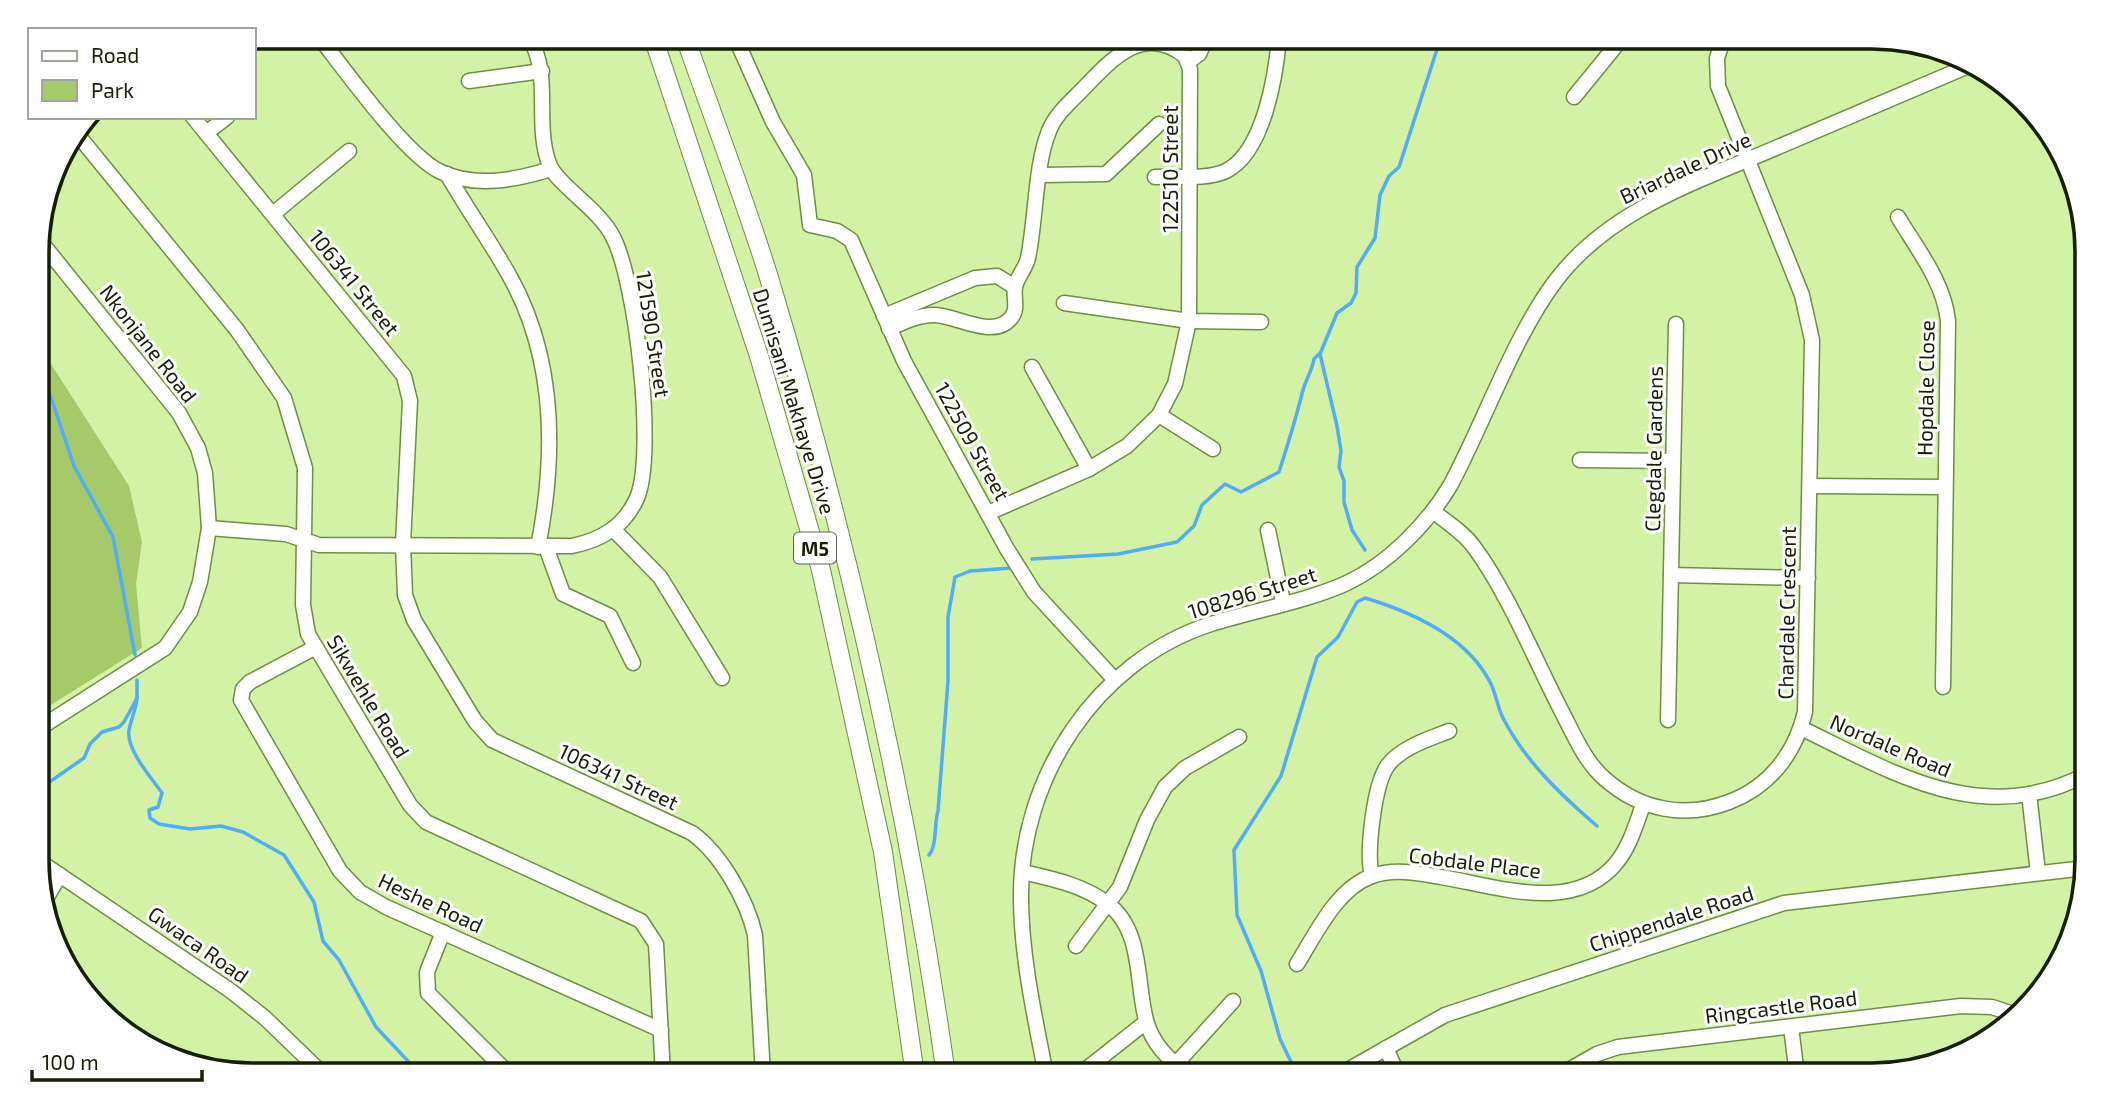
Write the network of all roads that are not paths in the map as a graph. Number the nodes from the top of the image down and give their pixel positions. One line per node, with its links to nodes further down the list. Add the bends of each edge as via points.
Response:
1 (329, 49): 25 (street, via 411,147 430,166)
2 (534, 49): 14 (street)
3 (657, 49): 91 (main road, Dumisani Makhaye Drive / M5, via 760,356 818,559 883,852)
4 (689, 49): 92 (main road, Dumisani Makhaye Drive / M5, via 770,280 835,508 888,728 929,950)
5 (740, 49): 36 (street, 122509 Street, via 773,122 804,175 810,225 837,231 851,240)
6 (1118, 49): 26 (street, via 1054,120)
7 (1174, 49): 12 (street)
8 (1202, 49): 12 (street)
9 (1277, 49): 27 (street, via 1266,108 1252,144 1226,171)
10 (1613, 49): 16 (street)
11 (1720, 49): 23 (street, Chardale Crescent, via 1718,86)
12 (1188, 62): 27 (street, 122510 Street)
13 (1960, 69): 23 (street, Briardale Drive)
14 (542, 71): 15 (street); 24 (street)
15 (469, 81)
16 (1574, 97)
17 (195, 119): 20 (street, 106341 Street)
18 (224, 119): 20 (street)
19 (1158, 124): 26 (street, via 1111,171)
20 (206, 133): 29 (street, 106341 Street)
21 (82, 141): 51 (street, Sikwehle Road, via 237,330 284,398 305,468)
22 (349, 152): 29 (street)
23 (1746, 161): 44 (street, Chardale Crescent, via 1810,324); 46 (street, Briardale Drive, via 1637,210 1575,258 1536,311)
24 (551, 169): 25 (street, via 493,181); 49 (street, 121590 Street, via 600,216 613,236 634,324 645,393 641,481 629,512)
25 (447, 174): 53 (street, via 509,276 541,363 550,414)
26 (1041, 175): 32 (street, via 1027,261)
27 (1190, 175): 28 (street); 34 (street, 122510 Street)
28 (1155, 177)
29 (273, 214): 52 (street, 106341 Street, via 408,384 411,401)
30 (1898, 217): 45 (street, Hopdale Close, via 1933,275 1947,310)
31 (49, 252): 48 (street, Nkonjane Road, via 179,413 205,472)
32 (1015, 286): 36 (street, via 997,276 975,278); 36 (street, via 1015,310 1004,324 978,325 935,315)
33 (1064, 303): 34 (street)
34 (1189, 321): 35 (street); 39 (street, 122510 Street, via 1181,366)
35 (1261, 322)
36 (886, 323): 47 (street, 122509 Street)
37 (1676, 324): 42 (street, Clegdale Gardens)
38 (1032, 367): 43 (street)
39 (1159, 415): 40 (street); 43 (street, 122510 Street, via 1127,446)
40 (1213, 449)
41 (1580, 460): 42 (street)
42 (1673, 461): 54 (street, Clegdale Gardens)
43 (1089, 469): 47 (street, 122510 Street)
44 (1810, 486): 45 (street, Hopdale Close); 55 (street, Chardale Crescent)
45 (1944, 487): 61 (street, Hopdale Close)
46 (1434, 512): 56 (street, 108296 Street, via 1362,575); 69 (street, Chardale Crescent, via 1467,538 1484,563 1591,765)
47 (988, 513): 60 (street, 122509 Street, via 1034,592)
48 (209, 528): 51 (street, via 286,534); 63 (street, Nkonjane Road, via 190,612 165,648)
49 (614, 530): 53 (street, via 589,543); 59 (street, via 660,577)
50 (1268, 530): 56 (street)
51 (303, 541): 52 (street); 57 (street, Sikwehle Road, via 303,605)
52 (403, 544): 53 (street); 90 (street, 106341 Street, via 403,584 409,611 484,734 692,833 720,863 755,935)
53 (542, 547): 58 (street, via 563,594 610,616)
54 (1671, 575): 55 (street); 62 (street, Clegdale Gardens)
55 (1808, 578): 64 (street, Chardale Crescent, via 1807,676)
56 (1283, 603): 60 (street, 108296 Street, via 1189,633)
57 (314, 648): 78 (street, Heshe Road, via 250,682 241,695 242,705 350,884 386,907); 85 (street, Sikwehle Road, via 410,805 426,822 603,901 647,926 656,944)
58 (633, 663)
59 (722, 678)
60 (1114, 679): 72 (street, 108296 Street, via 1052,761 1028,829)
61 (1943, 687)
62 (1668, 720)
63 (49, 722)
64 (1801, 729): 68 (street, Nordale Road, via 1948,793 1977,797); 69 (street, Chardale Crescent, via 1774,773 1740,798 1699,810)
65 (1449, 731): 75 (street, via 1403,752 1384,772 1371,836)
66 (1239, 737): 77 (street, via 1192,763 1165,787)
67 (2075, 778): 68 (street, Nordale Road)
68 (2029, 794): 73 (street)
69 (1643, 804): 75 (street, Cobdale Place, via 1618,862 1600,878 1566,892 1537,892 1413,872)
70 (50, 869): 74 (street, Gwaca Road)
71 (2075, 869): 73 (street, Chippendale Road)
72 (1023, 872): 77 (street, via 1070,884); 93 (street, 108296 Street, via 1023,934)
73 (2038, 873): 86 (street, Chippendale Road, via 1795,900 1459,1009)
74 (60, 876): 76 (street); 87 (street, Gwaca Road, via 231,991)
75 (1371, 876): 80 (street, via 1335,905)
76 (52, 890)
77 (1109, 905): 79 (street); 83 (street, via 1130,936)
78 (443, 932): 85 (street, Heshe Road); 88 (street, via 427,972 428,993)
79 (1076, 946)
80 (1297, 964)
81 (1233, 1001): 96 (street)
82 (2007, 1012): 84 (street, Ringcastle Road, via 1961,1006)
83 (1146, 1021): 94 (street); 95 (street)
84 (1791, 1027): 99 (street, Ringcastle Road, via 1618,1047); 100 (street)
85 (661, 1030): 89 (street, Sikwehle Road)
86 (1386, 1048): 97 (street, Chippendale Road); 98 (street)
87 (312, 1063)
88 (498, 1063)
89 (662, 1063)
90 (762, 1063)
91 (913, 1063)
92 (944, 1063)
93 (1044, 1063)
94 (1093, 1063)
95 (1173, 1063)
96 (1177, 1063)
97 (1360, 1063)
98 (1393, 1063)
99 (1581, 1063)
100 (1796, 1063)

